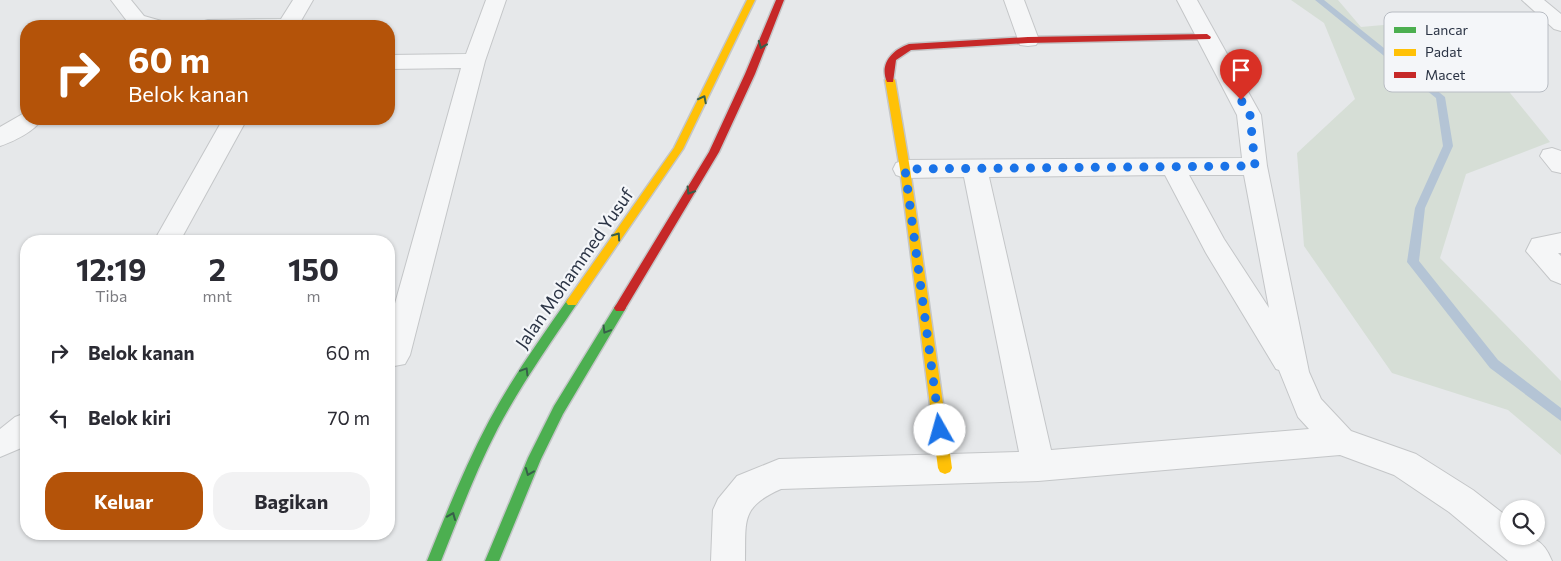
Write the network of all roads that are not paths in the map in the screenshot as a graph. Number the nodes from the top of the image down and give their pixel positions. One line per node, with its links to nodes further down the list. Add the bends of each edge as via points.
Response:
1 (121, 0): 11 (street)
2 (303, 0): 12 (street)
3 (496, 0): 16 (street)
4 (751, 0): 35 (main road, Jalan Mohammed Yusuf, one-way to 4, via 467,479 502,409 530,362 678,149)
5 (780, 0): 36 (main road, one-way to 36, via 714,152 558,410)
6 (1014, 0): 15 (street)
7 (1187, 0): 14 (street)
8 (1532, 0): 9 (street)
9 (1546, 12)
10 (1548, 14): 13 (street)
11 (135, 20)
12 (291, 20)
13 (1561, 25)
14 (1207, 37): 15 (main road); 22 (street, via 1250,115)
15 (1028, 40): 23 (main road, via 909,48 892,57 888,66)
16 (474, 61): 17 (street); 28 (street)
17 (395, 62)
18 (21, 125): 20 (street)
19 (232, 125): 25 (street)
20 (0, 138)
21 (1172, 166): 22 (street); 24 (street); 29 (street, via 1216,246)
22 (1255, 166): 29 (street)
23 (905, 169): 24 (street); 34 (main road)
24 (975, 169): 33 (street)
25 (170, 235)
26 (1551, 245): 27 (street, via 1539,251)
27 (1561, 273)
28 (395, 354)
29 (1294, 372): 31 (street, via 1309,408)
30 (20, 432): 32 (street)
31 (1340, 441): 33 (street); 38 (street, via 1405,464 1461,501)
32 (0, 443)
33 (1038, 466): 34 (street)
34 (945, 468): 37 (street, via 779,474 772,477 750,487 730,510)
35 (434, 561)
36 (492, 561)
37 (728, 561)
38 (1535, 561)

